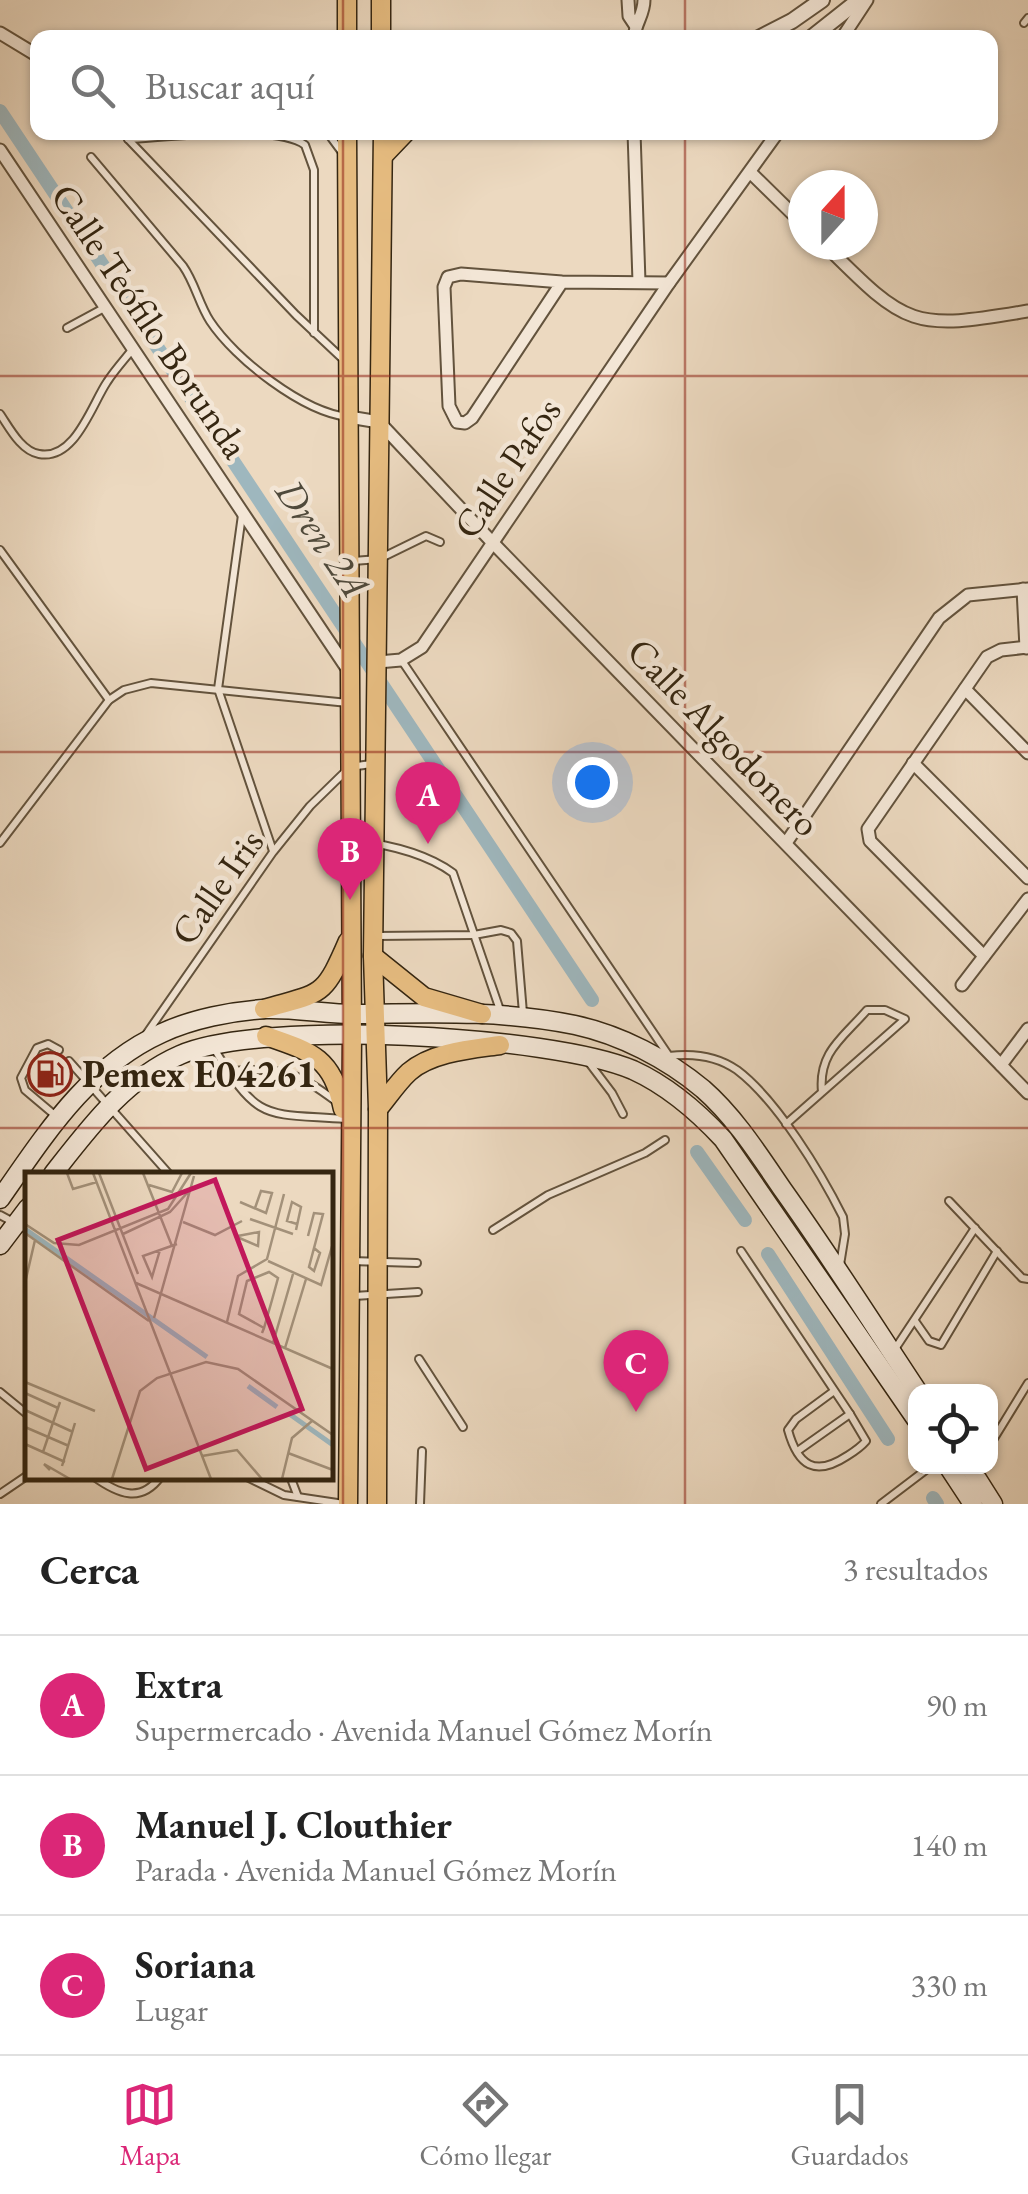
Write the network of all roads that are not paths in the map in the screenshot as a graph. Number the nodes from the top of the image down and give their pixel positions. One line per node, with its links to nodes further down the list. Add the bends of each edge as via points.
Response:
1 (347, 0): 8 (main road)
2 (381, 0): 9 (main road)
3 (628, 0): 10 (street)
4 (644, 0): 11 (street)
5 (822, 0): 12 (street)
6 (859, 0): 13 (street)
7 (867, 0): 14 (street)
8 (346, 30)
9 (384, 30)
10 (635, 30)
11 (636, 30)
12 (775, 30)
13 (821, 30)
14 (847, 30)
15 (0, 33): 16 (street)
16 (30, 51)
17 (131, 140): 38 (lane)
18 (298, 140): 38 (lane, via 313,161)
19 (333, 140): 28 (lane)
20 (347, 140): 28 (main road)
21 (383, 140): 26 (main road)
22 (398, 140): 26 (main road)
23 (634, 140): 33 (street)
24 (773, 140): 29 (street, Calle Pafos)
25 (0, 150): 35 (street, Calle Teófilo Borunda)
26 (384, 155): 43 (main road)
27 (91, 157): 42 (lane, via 183,266 227,342 291,396)
28 (348, 159): 40 (main road)
29 (751, 172): 30 (street); 34 (street, Calle Pafos)
30 (788, 209)
31 (840, 260): 36 (street, via 908,316 956,322)
32 (562, 282): 32 (street, via 448,277 449,406 457,422 464,424 479,408); 33 (street)
33 (639, 282): 34 (street)
34 (669, 283): 46 (street, Calle Pafos)
35 (105, 308): 37 (lane); 39 (street, Calle Teófilo Borunda)
36 (1028, 311)
37 (67, 328)
38 (314, 332): 40 (lane)
39 (132, 349): 41 (lane, via 83,428 55,452 27,448); 44 (street, Calle Teófilo Borunda)
40 (349, 366): 42 (main road)
41 (0, 414)
42 (350, 417): 43 (street); 49 (main road)
43 (379, 422): 46 (street, Calle Algodonero); 48 (main road)
44 (242, 514): 54 (street, Calle Teófilo Borunda); 55 (lane)
45 (440, 542): 48 (lane, via 426,536)
46 (492, 542): 52 (street, Calle Pafos, via 422,648); 66 (street, Calle Algodonero)
47 (0, 550): 57 (lane)
48 (378, 559): 49 (lane); 53 (main road)
49 (350, 561): 54 (main road)
50 (1026, 589): 51 (street); 66 (street, via 968,595 939,618)
51 (1027, 648): 56 (street, via 993,652)
52 (402, 660): 53 (street); 91 (lane)
53 (378, 668): 60 (main road)
54 (350, 674): 58 (main road)
55 (218, 689): 57 (lane, via 138,684); 58 (lane); 67 (lane)
56 (965, 689): 59 (street); 61 (street)
57 (109, 700): 64 (lane)
58 (350, 703): 62 (main road)
59 (1028, 752)
60 (376, 763): 62 (lane); 65 (main road)
61 (912, 763): 68 (street); 74 (street, via 870,823 870,842)
62 (350, 766): 63 (main road); 67 (lane, Calle Iris)
63 (350, 840): 65 (lane); 71 (main road)
64 (0, 843)
65 (375, 843): 70 (lane, via 453,873); 72 (main road)
66 (786, 843): 93 (street, Calle Algodonero)
67 (274, 852): 88 (lane, Calle Iris)
68 (1028, 878)
69 (1028, 899): 74 (street)
70 (474, 934): 72 (lane); 80 (lane); 81 (lane, via 502,930 516,941)
71 (351, 936): 72 (lane); 76 (main road, via 324,988); 78 (main road)
72 (373, 936): 73 (main road)
73 (372, 956): 77 (main road); 79 (main road, via 424,997)
74 (984, 956): 75 (street)
75 (962, 985)
76 (264, 1010): 78 (main road); 88 (main road, via 187,1024)
77 (375, 1013): 78 (main road); 79 (main road); 85 (main road)
78 (352, 1014): 84 (main road)
79 (482, 1014): 80 (main road)
80 (502, 1016): 81 (main road)
81 (524, 1019): 91 (main road, via 576,1026)
82 (1028, 1029): 93 (street)
83 (266, 1036): 84 (main road); 86 (main road); 101 (main road, via 327,1066)
84 (352, 1037): 85 (main road); 105 (main road)
85 (375, 1038): 87 (main road); 100 (main road)
86 (212, 1044): 95 (lane); 99 (main road, via 152,1070)
87 (500, 1044): 90 (main road); 100 (main road, via 421,1064)
88 (138, 1046): 96 (main road)
89 (59, 1050): 103 (lane, via 37,1048 21,1078 25,1090)
90 (583, 1056): 94 (main road); 102 (lane)
91 (663, 1057): 94 (lane); 104 (lane, via 690,1053 738,1071); 120 (main road, via 728,1115)
92 (69, 1060): 96 (lane)
93 (1001, 1064): 98 (street, Calle Algodonero)
94 (630, 1069): 123 (main road, via 679,1098 724,1139)
95 (228, 1071): 101 (lane, via 291,1072); 101 (lane, via 256,1107 269,1112)
96 (89, 1083): 99 (lane); 103 (main road)
97 (822, 1092): 97 (lane, via 824,1060 867,1010 905,1018); 104 (lane)
98 (1028, 1093)
99 (109, 1107): 107 (main road); 108 (lane)
100 (378, 1109): 118 (main road)
101 (344, 1112): 105 (main road)
102 (623, 1114)
103 (58, 1118): 109 (main road)
104 (786, 1124): 120 (lane, via 844,1217)
105 (350, 1138): 117 (main road)
106 (666, 1140): 113 (lane, via 548,1195)
107 (56, 1172)
108 (166, 1172)
109 (0, 1199)
110 (950, 1201): 112 (lane)
111 (18, 1219): 114 (main road)
112 (975, 1228): 116 (lane); 126 (lane)
113 (493, 1230)
114 (0, 1245)
115 (741, 1251): 132 (lane)
116 (997, 1251): 121 (lane); 126 (lane, via 941,1345 929,1341)
117 (350, 1261): 118 (lane); 125 (main road)
118 (376, 1263): 119 (lane); 124 (main road)
119 (416, 1263)
120 (839, 1272): 123 (lane); 127 (main road)
121 (1028, 1280)
122 (418, 1292): 124 (lane)
123 (831, 1294): 129 (main road)
124 (376, 1295): 125 (lane); 151 (main road)
125 (349, 1296): 150 (main road)
126 (915, 1321): 127 (lane)
127 (893, 1353): 129 (lane); 131 (main road)
128 (419, 1359): 137 (lane)
129 (883, 1371): 134 (main road)
130 (1028, 1383): 138 (lane)
131 (913, 1384)
132 (834, 1391): 136 (lane); 139 (lane, via 791,1424)
133 (0, 1392): 135 (lane)
134 (908, 1407)
135 (25, 1413)
136 (850, 1414): 139 (lane); 139 (lane, via 866,1440 861,1447 820,1469)
137 (463, 1428)
138 (998, 1432)
139 (798, 1450)
140 (422, 1451): 152 (lane)
141 (920, 1474): 153 (lane)
142 (25, 1477): 148 (lane)
143 (98, 1479): 144 (lane, via 141,1495)
144 (159, 1479)
145 (250, 1479): 149 (lane)
146 (291, 1479): 149 (lane)
147 (971, 1480): 154 (main road)
148 (0, 1494)
149 (298, 1497): 150 (lane)
150 (346, 1504)
151 (377, 1504)
152 (420, 1504)
153 (881, 1504)
154 (994, 1504)

